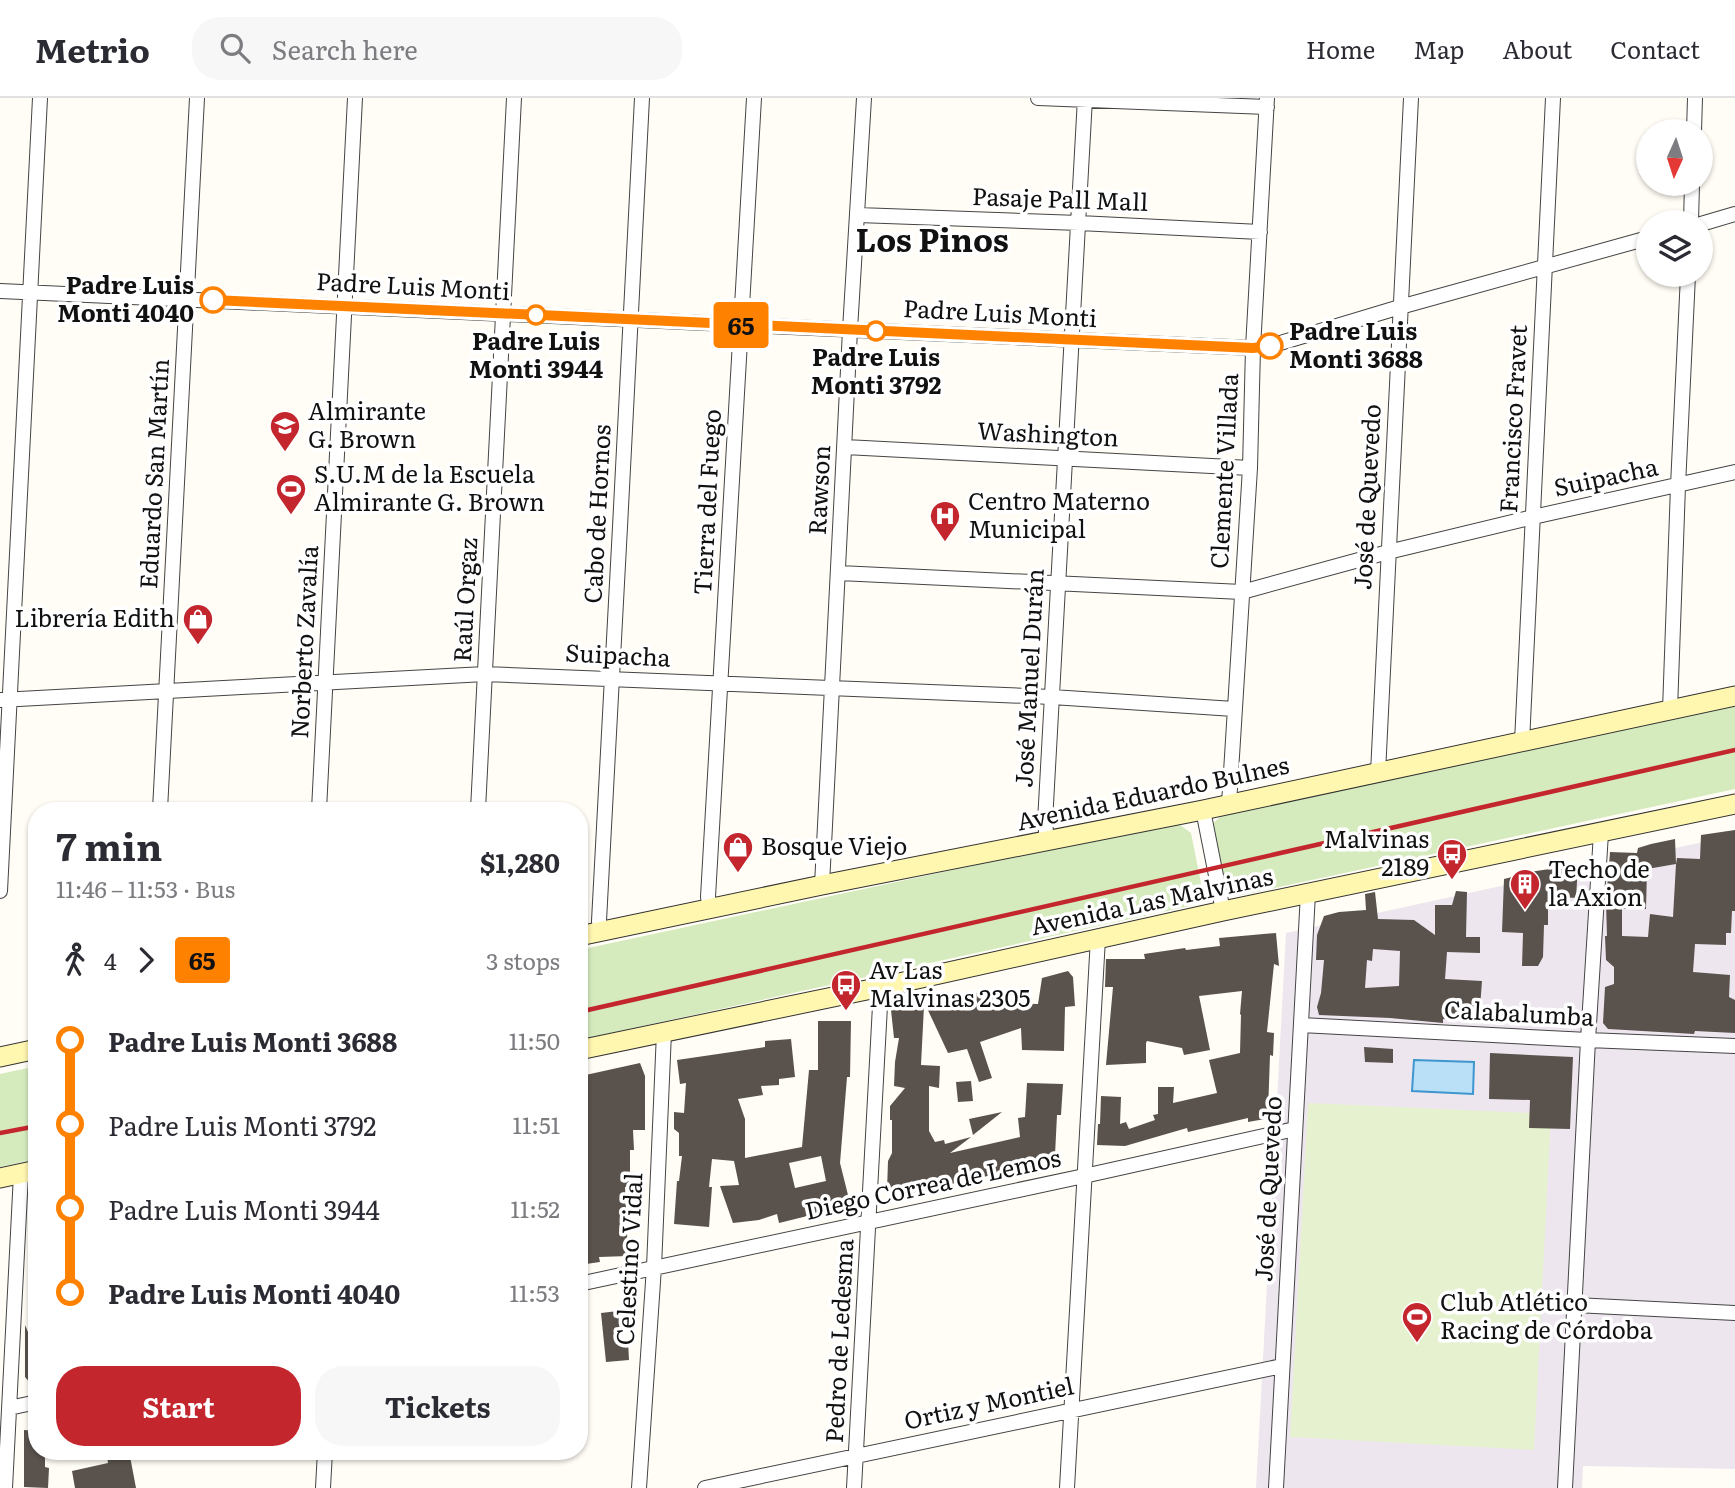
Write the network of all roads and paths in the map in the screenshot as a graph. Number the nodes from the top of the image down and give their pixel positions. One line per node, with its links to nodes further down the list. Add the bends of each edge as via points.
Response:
1 (40, 98): 24 (street)
2 (197, 98): 25 (street, Eduardo San Martín)
3 (355, 98): 26 (street, Norberto Zavalía)
4 (514, 98): 28 (street, Raúl Orgaz)
5 (642, 98): 29 (street, Cabo de Hornos)
6 (754, 98): 30 (street, Tierra del Fuego)
7 (864, 98): 16 (street, Rawson)
8 (1038, 98): 12 (street)
9 (1411, 98): 27 (street, José de Quevedo)
10 (1553, 98): 21 (street, Francisco Fravet)
11 (1695, 98): 14 (street)
12 (1085, 99): 13 (street); 18 (street, José Manuel Durán)
13 (1267, 102): 19 (street, Clemente Villada)
14 (1694, 119)
15 (1735, 214): 17 (street)
16 (858, 215): 18 (street, Pasaje Pall Mall); 31 (street, Rawson)
17 (1713, 220)
18 (1079, 223): 19 (street, Pasaje Pall Mall); 32 (street, José Manuel Durán)
19 (1260, 232): 33 (street, Clemente Villada)
20 (1636, 242): 21 (street, Padre Luis Monti)
21 (1544, 267): 27 (street, Padre Luis Monti); 39 (street, Francisco Fravet)
22 (1687, 287): 38 (street)
23 (0, 290): 24 (street, Padre Luis Monti)
24 (30, 292): 25 (street, Padre Luis Monti); 52 (street)
25 (187, 299): 26 (street, Padre Luis Monti); 49 (street, Eduardo San Martín)
26 (345, 306): 28 (street, Padre Luis Monti); 46 (street, Norberto Zavalía)
27 (1400, 307): 33 (street, Padre Luis Monti); 40 (street, José de Quevedo)
28 (503, 314): 29 (street, Padre Luis Monti); 44 (street, Raúl Orgaz)
29 (629, 320): 30 (street, Padre Luis Monti); 45 (street, Cabo de Hornos)
30 (741, 325): 31 (street, Padre Luis Monti); 47 (street, Tierra del Fuego)
31 (850, 330): 32 (street, Padre Luis Monti); 34 (street, Rawson)
32 (1073, 340): 33 (street, Padre Luis Monti); 35 (street, José Manuel Durán)
33 (1253, 348): 36 (street, Clemente Villada)
34 (845, 447): 35 (street, Washington); 41 (street, Rawson)
35 (1065, 458): 36 (street, Washington); 42 (street, José Manuel Durán)
36 (1250, 468): 43 (street, Clemente Villada)
37 (1735, 472): 38 (street, Suipacha)
38 (1678, 486): 39 (street, Suipacha); 54 (street)
39 (1532, 517): 40 (street, Suipacha); 55 (street, Francisco Fravet)
40 (1388, 552): 43 (street, Suipacha); 56 (street, José de Quevedo)
41 (839, 573): 42 (street, Suipacha); 48 (street, Rawson)
42 (1058, 583): 43 (street, Suipacha); 51 (street, José Manuel Durán)
43 (1242, 592): 53 (street, Clemente Villada)
44 (485, 674): 45 (street, Suipacha); 46 (street, Suipacha); 59 (street, Raúl Orgaz)
45 (613, 678): 47 (street, Suipacha); 70 (street, Cabo de Hornos)
46 (326, 681): 49 (street, Suipacha); 58 (street, Norberto Zavalía)
47 (721, 684): 48 (street, Suipacha); 68 (street, Tierra del Fuego)
48 (833, 688): 51 (street, Suipacha); 65 (street, Rawson)
49 (166, 691): 52 (street, Suipacha); 57 (street, Eduardo San Martín)
50 (1735, 696): 54 (main road, Avenida Eduardo Bulnes)
51 (1052, 697): 53 (street, Suipacha); 64 (street, José Manuel Durán)
52 (5, 700): 66 (street)
53 (1234, 709): 60 (street, Clemente Villada)
54 (1670, 710): 55 (main road, Avenida Eduardo Bulnes)
55 (1522, 742): 56 (main road, Avenida Eduardo Bulnes)
56 (1378, 772): 60 (main road, Avenida Eduardo Bulnes)
57 (160, 802)
58 (319, 802)
59 (478, 802)
60 (1229, 804): 62 (main road, Avenida Eduardo Bulnes)
61 (1735, 804): 63 (main road, Avenida Las Malvinas)
62 (1203, 810): 64 (main road, Avenida Eduardo Bulnes); 69 (street)
63 (1601, 833): 67 (main road, Avenida Las Malvinas); 76 (street)
64 (1047, 841): 65 (main road, Avenida Eduardo Bulnes)
65 (822, 885): 68 (main road, Avenida Eduardo Bulnes)
66 (0, 891)
67 (1308, 894): 69 (main road, Avenida Las Malvinas); 74 (street, José de Quevedo)
68 (710, 909): 70 (main road, Avenida Eduardo Bulnes)
69 (1223, 911): 72 (main road, Avenida Las Malvinas)
70 (600, 931): 71 (main road, Avenida Eduardo Bulnes)
71 (588, 934)
72 (1098, 938): 73 (main road, Avenida Las Malvinas); 83 (street)
73 (881, 987): 75 (main road, Avenida Las Malvinas); 86 (street, Pedro de Ledesma)
74 (1301, 1025): 76 (street, Calabalumba); 81 (street, José de Quevedo)
75 (664, 1032): 78 (main road, Avenida Las Malvinas); 87 (street, Celestino Vidal)
76 (1588, 1040): 77 (street, Calabalumba); 89 (street)
77 (1735, 1046)
78 (588, 1048)
79 (28, 1051): 80 (main road)
80 (0, 1058)
81 (1295, 1129): 83 (street, Diego Correa de Lemos); 91 (street, José de Quevedo)
82 (28, 1172): 84 (main road)
83 (1084, 1176): 86 (street, Diego Correa de Lemos); 94 (street)
84 (0, 1178)
85 (28, 1184): 93 (street)
86 (870, 1221): 87 (street, Diego Correa de Lemos); 95 (street, Pedro de Ledesma)
87 (654, 1268): 88 (street, Diego Correa de Lemos); 99 (street, Celestino Vidal)
88 (588, 1282)
89 (1575, 1305): 90 (street); 104 (street)
90 (1735, 1312)
91 (1282, 1366): 94 (street, Ortiz y Montiel); 103 (street, José de Quevedo)
92 (28, 1404): 93 (street)
93 (9, 1408): 97 (street)
94 (1072, 1409): 95 (street, Ortiz y Montiel); 102 (street)
95 (856, 1456): 100 (street, Ortiz y Montiel); 101 (street, Pedro de Ledesma)
96 (325, 1460): 98 (street)
97 (5, 1488)
98 (323, 1488)
99 (639, 1488)
100 (705, 1488)
101 (854, 1488)
102 (1067, 1488)
103 (1276, 1488)
104 (1565, 1488)

